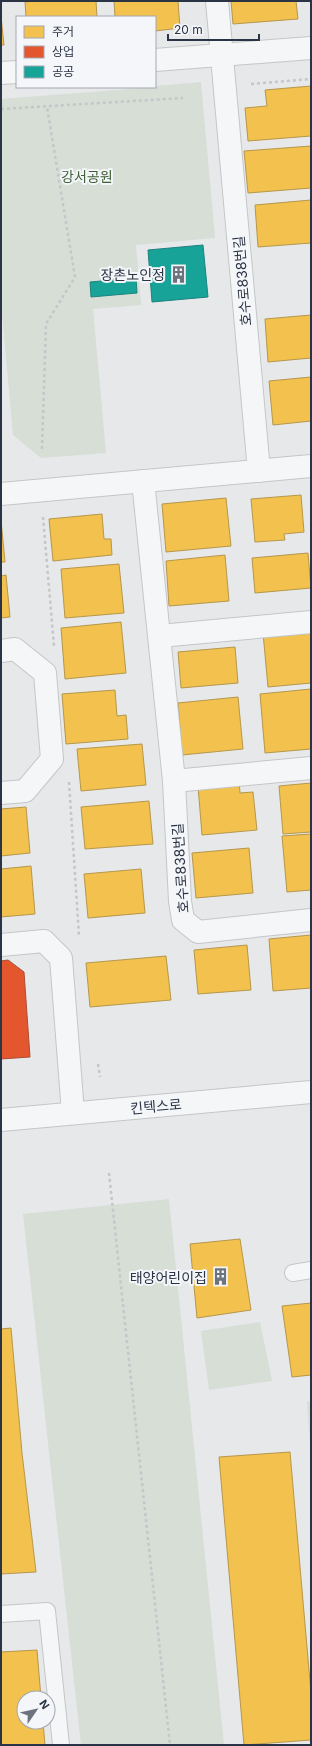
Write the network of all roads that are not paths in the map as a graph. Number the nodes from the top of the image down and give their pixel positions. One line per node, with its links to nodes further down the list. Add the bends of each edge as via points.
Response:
1 (216, 1): 3 (street, 호수로838번길)
2 (311, 48): 3 (street)
3 (221, 54): 4 (street); 8 (street, 호수로838번길)
4 (156, 60)
5 (16, 72): 6 (street)
6 (1, 73)
7 (311, 466): 8 (street)
8 (259, 471): 9 (street)
9 (143, 481): 10 (street); 12 (street, 호수로838번길)
10 (1, 494)
11 (311, 622): 12 (street)
12 (160, 636): 15 (street, 호수로838번길)
13 (1, 650): 16 (street, via 15,649 45,673 52,759 25,791)
14 (311, 768): 15 (street)
15 (174, 781): 17 (street, 호수로838번길, via 183,920 198,932)
16 (1, 794)
17 (311, 920)
18 (1, 945): 20 (street, via 44,941 60,958)
19 (311, 1092): 20 (street, 킨텍스로)
20 (73, 1113): 21 (street, 킨텍스로)
21 (1, 1120)
22 (311, 1270): 23 (lane)
23 (293, 1273)
24 (1, 1614): 25 (lane, via 47,1611)
25 (61, 1745)

